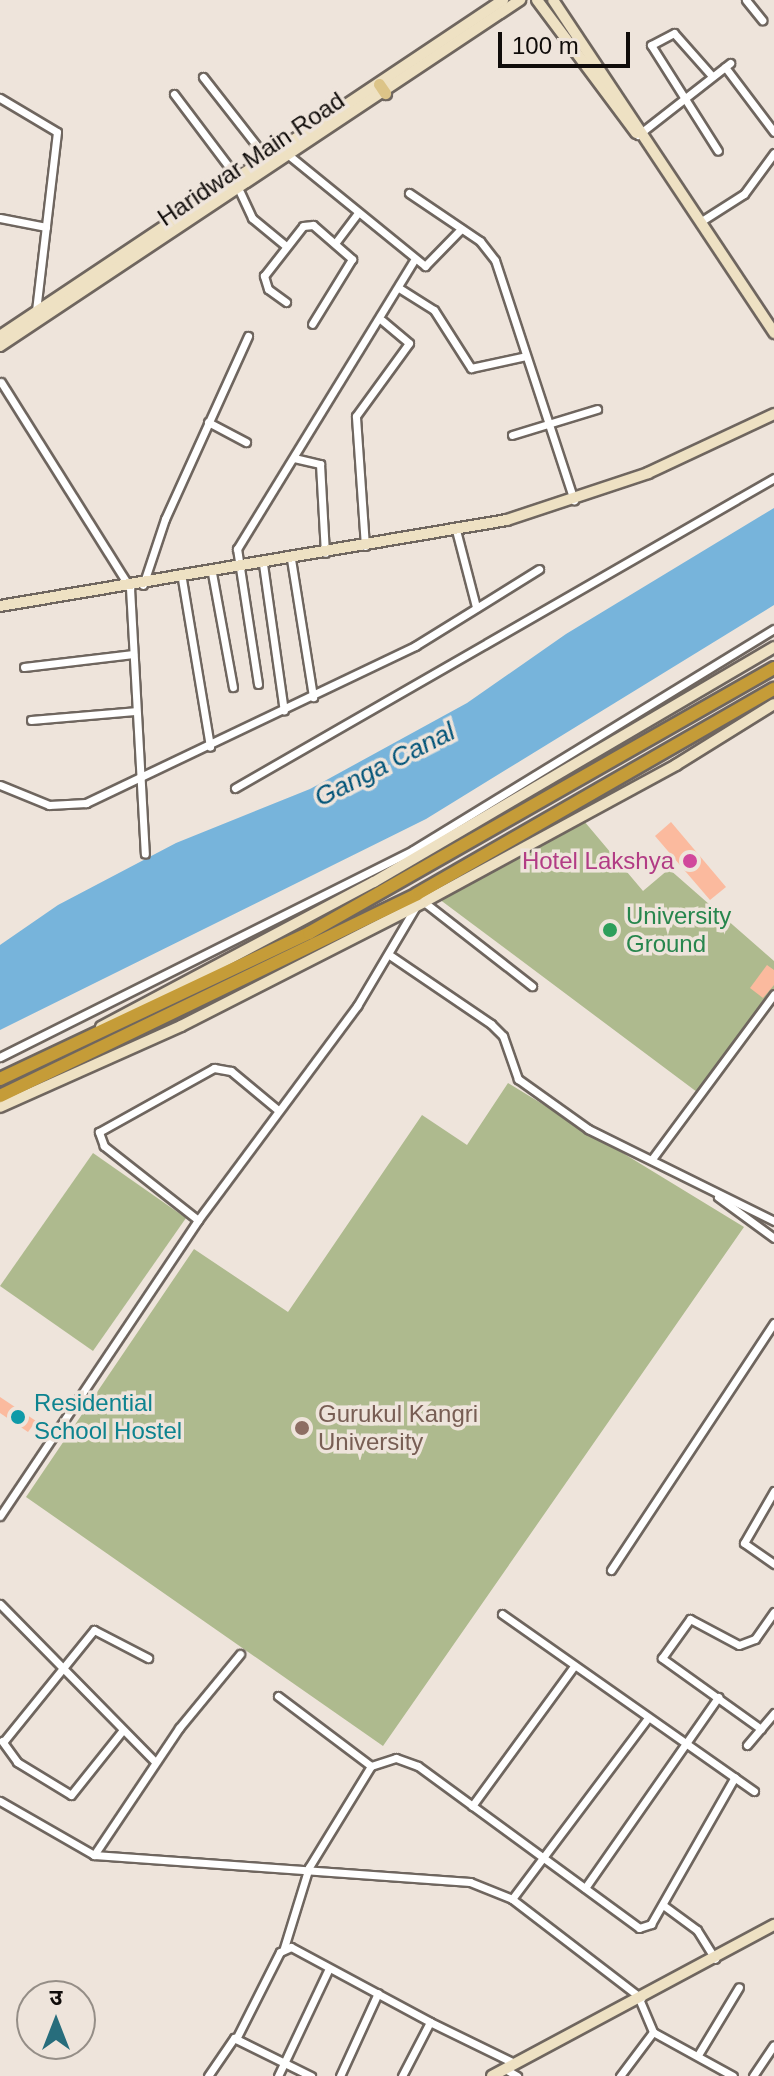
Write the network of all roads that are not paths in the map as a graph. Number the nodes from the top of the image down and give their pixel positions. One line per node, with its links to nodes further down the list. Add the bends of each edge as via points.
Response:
1 (503, 0): 6 (street, Haridwar Main Road)
2 (520, 0): 10 (street, Haridwar Main Road)
3 (537, 0): 15 (street)
4 (553, 0): 15 (street)
5 (746, 0): 7 (street)
6 (490, 4): 10 (street, Haridwar Main Road)
7 (762, 20)
8 (712, 76): 13 (street); 13 (street, via 678,35 665,32 651,45 652,53); 14 (street, via 728,65)
9 (203, 77): 19 (street)
10 (382, 88): 18 (street, Haridwar Main Road); 19 (street, Haridwar Main Road)
11 (174, 94): 20 (street)
12 (0, 98): 25 (street, via 57,132)
13 (684, 98): 15 (street); 16 (street)
14 (774, 132)
15 (638, 135): 24 (street)
16 (718, 151)
17 (774, 153): 24 (street, via 744,194)
18 (291, 157): 20 (street, Haridwar Main Road); 22 (street)
19 (268, 160): 20 (street, Haridwar Main Road)
20 (240, 186): 28 (street, via 252,218); 32 (street, Haridwar Main Road); 38 (street, Haridwar Main Road)
21 (409, 193): 26 (street)
22 (358, 213): 27 (street); 29 (street)
23 (0, 218): 25 (street)
24 (700, 222): 35 (street)
25 (46, 227): 32 (street)
26 (461, 229): 29 (street, via 429,265); 39 (street, via 495,260)
27 (336, 242): 28 (street, via 308,224); 34 (street, via 352,259)
28 (286, 246): 31 (street, via 263,281)
29 (414, 260): 30 (street)
30 (399, 288): 33 (street); 39 (street, via 434,310 471,368)
31 (286, 302)
32 (36, 313): 36 (street, Haridwar Main Road)
33 (382, 320): 47 (street); 51 (street, via 409,343 356,416)
34 (312, 324)
35 (774, 333)
36 (0, 336)
37 (248, 336): 43 (street)
38 (0, 346)
39 (526, 356): 44 (street)
40 (1, 382): 60 (street)
41 (597, 409): 44 (street)
42 (774, 414): 49 (street)
43 (208, 422): 46 (street); 59 (street)
44 (549, 426): 45 (street); 49 (street)
45 (512, 435)
46 (246, 442)
47 (294, 458): 52 (street, via 320,464); 55 (street, via 241,542)
48 (774, 478): 79 (street)
49 (574, 500): 50 (street)
50 (456, 530): 51 (street); 62 (street)
51 (365, 546): 52 (street)
52 (325, 553): 53 (street)
53 (291, 559): 54 (street); 71 (street)
54 (263, 564): 55 (street); 74 (street)
55 (240, 568): 57 (street); 68 (street)
56 (539, 569): 62 (street)
57 (212, 573): 58 (street); 69 (street)
58 (182, 579): 59 (street); 76 (street)
59 (143, 587): 60 (street)
60 (130, 588): 61 (street); 65 (street)
61 (0, 606)
62 (476, 607): 71 (street)
63 (774, 629): 86 (street, via 413,850)
64 (774, 647): 85 (street, via 374,882 160,990)
65 (133, 654): 66 (street); 73 (street)
66 (24, 667)
67 (774, 668): 85 (highway, via 309,933)
68 (258, 684)
69 (233, 687)
70 (774, 689): 88 (highway, via 417,894)
71 (313, 697): 74 (street)
72 (774, 704): 81 (street, via 676,765)
73 (135, 711): 75 (street); 77 (street)
74 (284, 711): 76 (street)
75 (31, 720)
76 (210, 747): 77 (street)
77 (141, 780): 78 (street, via 64,808); 80 (street)
78 (0, 785)
79 (235, 788)
80 (145, 854)
81 (420, 904): 82 (street); 83 (street); 89 (street, via 181,1026)
82 (391, 956): 90 (street); 91 (street, via 498,1030 521,1082 606,1139)
83 (532, 986)
84 (774, 994): 91 (street)
85 (77, 1045): 87 (highway)
86 (0, 1057)
87 (0, 1079)
88 (0, 1096)
89 (0, 1107)
90 (278, 1110): 93 (street); 93 (street, via 231,1071 214,1068 99,1132 104,1146)
91 (652, 1159): 92 (street)
92 (716, 1196): 94 (street, via 741,1200); 95 (street)
93 (198, 1220): 98 (street)
94 (774, 1221)
95 (774, 1238)
96 (774, 1323): 100 (street)
97 (774, 1491): 99 (street, via 744,1543)
98 (0, 1516)
99 (774, 1564)
100 (611, 1570)
101 (0, 1604): 106 (street)
102 (774, 1612): 109 (street, via 755,1639 739,1645 690,1619 664,1652 668,1666)
103 (502, 1614): 107 (street)
104 (240, 1654): 118 (street)
105 (148, 1658): 106 (street, via 97,1629)
106 (66, 1664): 114 (street); 115 (street)
107 (574, 1666): 111 (street); 123 (street)
108 (278, 1696): 119 (street)
109 (718, 1697): 112 (street); 117 (street)
110 (774, 1713): 112 (street)
111 (648, 1718): 117 (street); 125 (street)
112 (763, 1726): 113 (street); 116 (street)
113 (774, 1730)
114 (122, 1731): 115 (street, via 71,1795 17,1762); 118 (street)
115 (2, 1741)
116 (747, 1745)
117 (689, 1746): 120 (street); 127 (street)
118 (155, 1762): 124 (street)
119 (371, 1766): 123 (street, via 403,1760); 126 (street)
120 (735, 1777): 121 (street); 129 (street)
121 (754, 1791)
122 (0, 1801): 124 (street)
123 (472, 1806): 125 (street)
124 (94, 1855): 126 (street)
125 (542, 1861): 127 (street); 128 (street)
126 (309, 1867): 128 (street, via 470,1882); 131 (street)
127 (585, 1888): 129 (street, via 639,1928 651,1924)
128 (512, 1899): 136 (street)
129 (663, 1905): 132 (street, via 697,1930)
130 (774, 1925): 132 (street)
131 (284, 1948): 133 (street); 139 (street)
132 (715, 1959): 136 (street)
133 (329, 1968): 135 (street); 142 (street)
134 (739, 1987): 141 (street)
135 (378, 1993): 137 (street); 148 (street)
136 (642, 2000): 138 (street); 143 (street)
137 (430, 2022): 143 (street); 149 (street)
138 (653, 2032): 141 (street); 152 (street)
139 (236, 2039): 142 (street); 145 (street)
140 (774, 2045): 154 (street)
141 (698, 2055): 144 (street)
142 (285, 2062): 146 (street); 147 (street)
143 (509, 2066): 150 (street); 151 (street)
144 (718, 2072): 153 (street)
145 (210, 2075)
146 (278, 2076)
147 (311, 2076)
148 (340, 2076)
149 (402, 2076)
150 (492, 2076)
151 (517, 2076)
152 (620, 2076)
153 (733, 2076)
154 (753, 2076)

